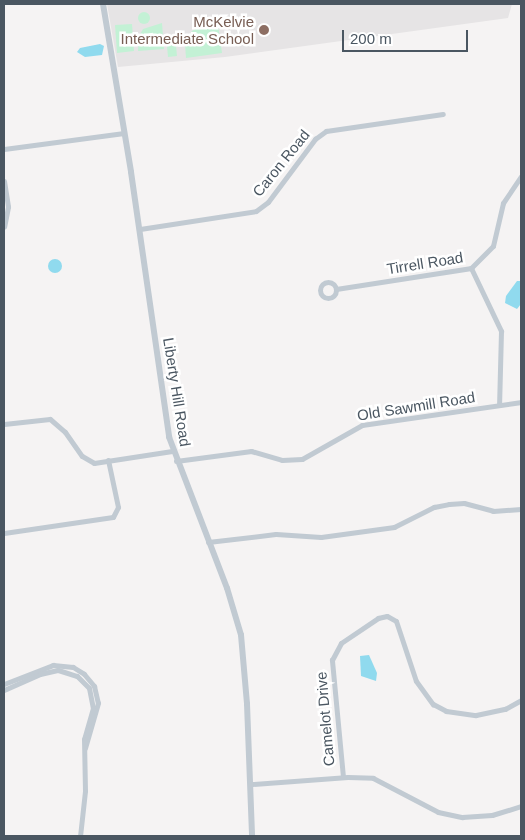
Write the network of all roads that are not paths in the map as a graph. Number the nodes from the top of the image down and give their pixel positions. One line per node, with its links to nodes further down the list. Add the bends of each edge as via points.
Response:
1 (103, 4): 3 (street, Liberty Hill Road)
2 (443, 114): 8 (street, Caron Road, via 326,131 315,139 268,202 256,211)
3 (124, 133): 4 (street); 8 (street, Liberty Hill Road)
4 (4, 150)
5 (521, 176): 9 (street, Tirrell Road, via 503,203 493,246)
6 (4, 181): 7 (street, via 8,207)
7 (4, 227)
8 (140, 229): 14 (street, Liberty Hill Road)
9 (471, 268): 10 (street, Tirrell Road); 12 (street, via 501,331)
10 (336, 289)
11 (521, 402): 12 (street, Old Sawmill Road)
12 (499, 405): 16 (street, Old Sawmill Road, via 363,425 302,459 282,460 251,451)
13 (4, 424): 15 (street, via 50,419 58,424 85,459 99,464)
14 (172, 451): 15 (street); 16 (street, Liberty Hill Road)
15 (108, 460): 18 (street, via 118,507 112,517)
16 (176, 460): 19 (street, Liberty Hill Road)
17 (521, 510): 19 (street, via 492,511 464,503 449,504 434,507 394,526 321,537 276,534)
18 (4, 533)
19 (208, 542): 25 (street, Liberty Hill Road, via 241,635)
20 (83, 677): 21 (street, via 73,667 53,665); 22 (street, via 52,671); 27 (street, via 93,703 84,751 85,791)
21 (4, 684)
22 (4, 690)
23 (521, 700): 24 (street, Camelot Drive, via 505,708 476,715 446,712 433,704 416,681 396,621 387,616 378,618 341,642 332,660)
24 (343, 777): 25 (street, Camelot Drive); 26 (street, Camelot Drive, via 386,782 448,815 477,818)
25 (252, 784): 28 (street, Liberty Hill Road)
26 (521, 806)
27 (80, 836)
28 (252, 836)

